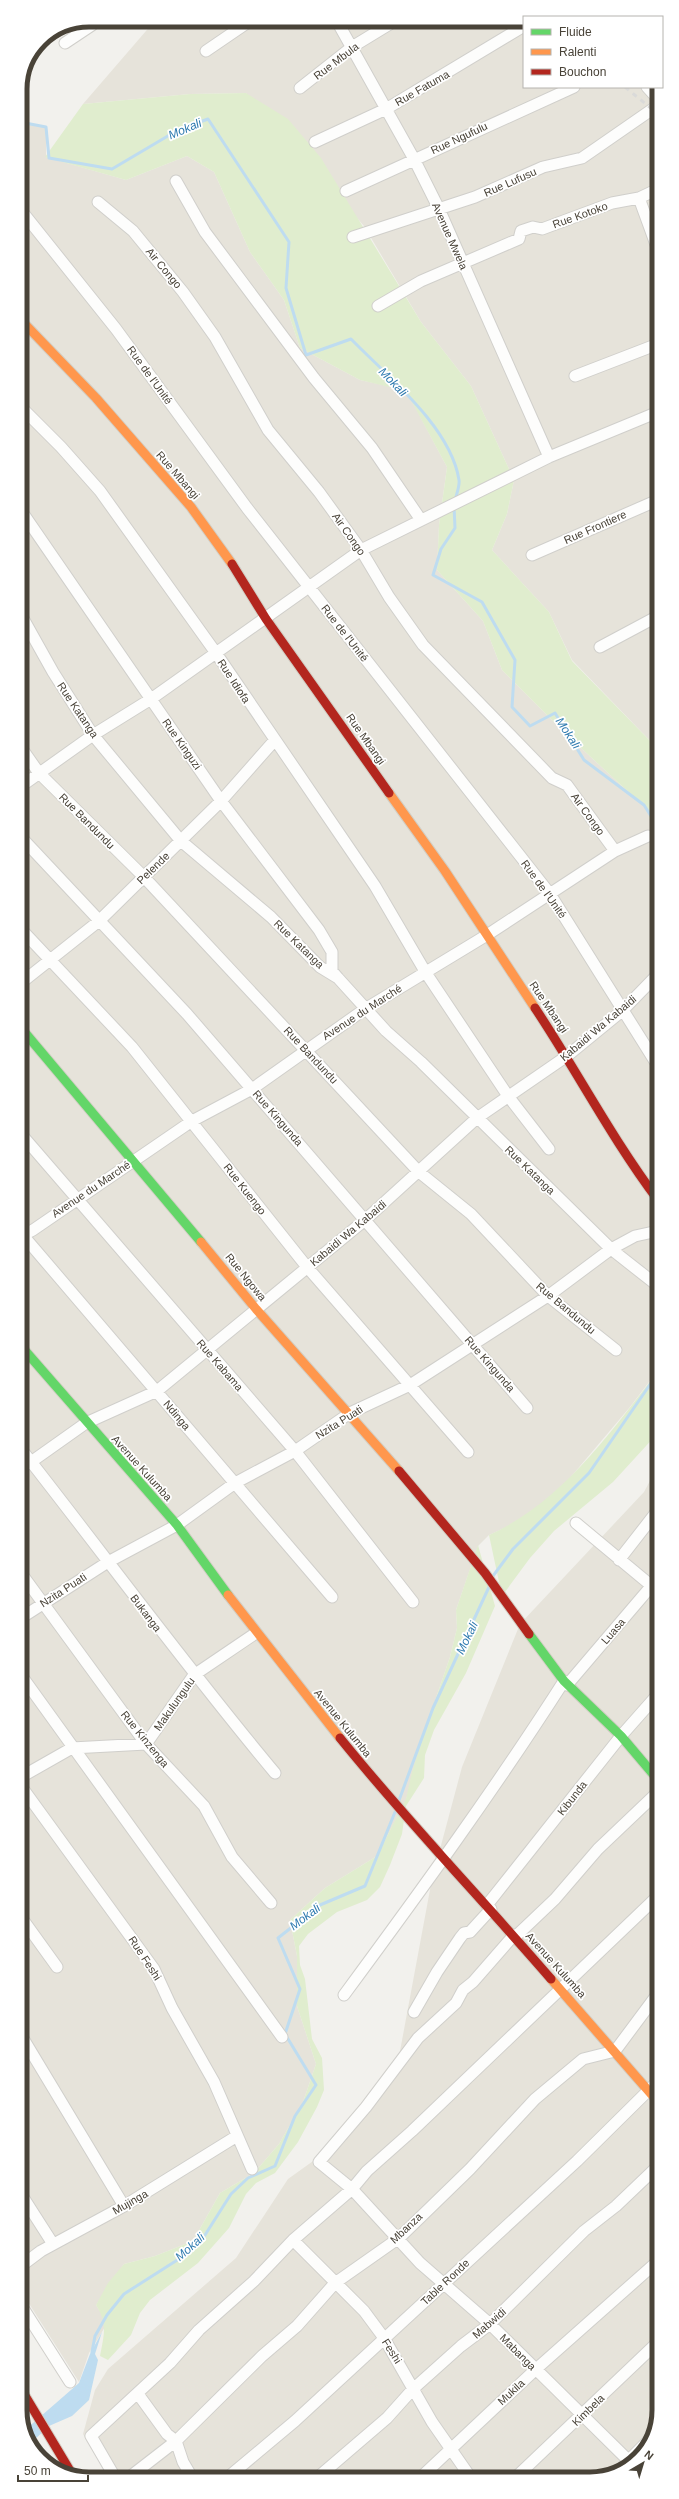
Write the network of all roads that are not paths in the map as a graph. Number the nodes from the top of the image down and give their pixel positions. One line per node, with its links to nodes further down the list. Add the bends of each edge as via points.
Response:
1 (89, 27): 6 (street)
2 (242, 27): 8 (street)
3 (340, 27): 7 (street, Avenue Mwela)
4 (385, 27): 7 (street, Rue Mbula)
5 (522, 27): 12 (street, Rue Fatuma)
6 (65, 43)
7 (352, 47): 9 (street, Rue Mbula); 12 (street, Avenue Mwela)
8 (206, 51)
9 (300, 88)
10 (572, 88): 14 (street, Rue Ngufulu)
11 (652, 106): 20 (street, Rue Lufusu, via 582,158 543,168 506,185)
12 (386, 109): 13 (street, Rue Fatuma); 14 (street, Avenue Mwela)
13 (315, 142)
14 (414, 159): 16 (street, Rue Ngufulu); 20 (street, Avenue Mwela)
15 (176, 181): 34 (street, via 205,232 314,378 372,448)
16 (346, 191)
17 (652, 192): 18 (street, Rue Kotoko)
18 (639, 198): 22 (street); 24 (street, Rue Kotoko, via 612,203 542,229 533,227 521,231 519,239)
19 (98, 202): 35 (street, Air Congo, via 133,231 183,292 215,337 268,430 319,492)
20 (438, 209): 23 (street, Rue Lufusu); 24 (street, Avenue Mwela)
21 (27, 218): 37 (street, Rue de l'Unité, via 116,329 247,508)
22 (652, 234)
23 (353, 237)
24 (462, 263): 25 (street, Rue Kotoko, via 421,281); 31 (street, Avenue Mwela)
25 (378, 306)
26 (27, 326): 38 (main road, Rue Mbangi, via 96,398 191,507 231,562)
27 (652, 346): 28 (street)
28 (575, 376)
29 (27, 413): 42 (street, Rue Idiofa, via 100,491)
30 (652, 414): 31 (street)
31 (549, 456): 34 (street)
32 (652, 503): 36 (street, Rue Frontiere)
33 (27, 519): 43 (street, Rue Kinguzi)
34 (421, 520): 35 (street)
35 (361, 550): 37 (street); 53 (street, Air Congo, via 389,598 423,645 552,778 567,785)
36 (532, 555)
37 (310, 588): 38 (street); 55 (street, Rue de l'Unité)
38 (266, 618): 42 (street); 58 (main road, Rue Mbangi, via 445,871)
39 (652, 619): 41 (street)
40 (27, 626): 44 (street, Rue Katanga, via 53,672)
41 (600, 647)
42 (216, 653): 43 (street); 45 (street, Rue Idiofa)
43 (151, 699): 44 (street); 49 (street, Rue Kinguzi)
44 (94, 735): 47 (street); 51 (street, Rue Katanga)
45 (274, 741): 49 (street, Pelende); 60 (street, Rue Idiofa, via 375,886)
46 (27, 756): 47 (street, Rue Bandundu)
47 (39, 773): 48 (street); 54 (street, Rue Bandundu)
48 (27, 782)
49 (221, 801): 51 (street, Pelende); 62 (street, Rue Kinguzi, via 319,930 332,952 332,971)
50 (648, 836): 53 (street, Avenue du Marché)
51 (181, 841): 54 (street, Pelende); 62 (street, Rue Katanga, via 271,917 320,967)
52 (27, 844): 56 (street, Rue Kingunda)
53 (615, 851): 55 (street, Avenue du Marché)
54 (143, 876): 56 (street, Pelende); 67 (street, Rue Bandundu)
55 (550, 894): 58 (street, Avenue du Marché); 65 (street, Rue de l'Unité)
56 (99, 921): 59 (street, Pelende); 70 (street, Rue Kingunda)
57 (27, 935): 59 (street, Rue Kuengo)
58 (487, 935): 60 (street, Avenue du Marché); 68 (main road, Rue Mbangi)
59 (51, 961): 61 (street, Pelende); 73 (street, Rue Kuengo, via 132,1047)
60 (426, 973): 64 (street, Avenue du Marché); 71 (street, Rue Idiofa)
61 (27, 978)
62 (338, 978): 64 (street, Rue Katanga)
63 (652, 980): 65 (street, Kabaidi Wa Kabaidi)
64 (365, 1009): 67 (street, Avenue du Marché); 72 (street, Rue Katanga)
65 (622, 1011): 68 (street, Kabaidi Wa Kabaidi); 69 (street, Rue de l'Unité)
66 (27, 1035): 76 (main road, Rue Ngowa)
67 (305, 1049): 70 (street, Avenue du Marché); 77 (street, Rue Bandundu)
68 (567, 1056): 71 (street, Kabaidi Wa Kabaidi); 78 (main road, Rue Mbangi, via 626,1157)
69 (652, 1057)
70 (252, 1088): 73 (street, Avenue du Marché); 80 (street, Rue Kingunda)
71 (508, 1096): 72 (street, Kabaidi Wa Kabaidi); 75 (street, Rue Idiofa)
72 (478, 1118): 77 (street, Kabaidi Wa Kabaidi); 84 (street, Rue Katanga)
73 (192, 1121): 76 (street, Avenue du Marché); 85 (street, Rue Kuengo)
74 (27, 1141): 79 (street, Rue Kabama)
75 (549, 1149)
76 (134, 1160): 79 (street, Avenue du Marché); 88 (main road, Rue Ngowa)
77 (420, 1172): 80 (street, Kabaidi Wa Kabaidi); 87 (street, Rue Bandundu, via 471,1214)
78 (652, 1192)
79 (77, 1198): 81 (street, Avenue du Marché); 91 (street, Rue Kabama, via 139,1268)
80 (365, 1220): 85 (street, Kabaidi Wa Kabaidi); 89 (street, Rue Kingunda)
81 (27, 1232)
82 (652, 1232): 84 (street, Nzita Puati, via 634,1236)
83 (27, 1242): 94 (street, Ndinga)
84 (611, 1249): 86 (street, Rue Katanga); 87 (street, Nzita Puati)
85 (307, 1267): 88 (street, Kabaidi Wa Kabaidi); 93 (street, Rue Kuengo)
86 (652, 1281)
87 (548, 1296): 89 (street, Nzita Puati); 90 (street, Rue Bandundu)
88 (256, 1309): 91 (street, Kabaidi Wa Kabaidi); 96 (main road, Rue Ngowa)
89 (472, 1343): 93 (street, Nzita Puati); 95 (street, Rue Kingunda)
90 (616, 1350)
91 (206, 1351): 94 (street, Kabaidi Wa Kabaidi); 98 (street, Rue Kabama)
92 (27, 1353): 97 (main road, Avenue Kulumba)
93 (410, 1385): 96 (street, Nzita Puati); 99 (street, Rue Kuengo)
94 (157, 1391): 97 (street, Kabaidi Wa Kabaidi); 102 (street, Ndinga)
95 (527, 1408)
96 (350, 1413): 98 (street, Nzita Puati); 117 (main road, Rue Ngowa, via 485,1573)
97 (86, 1423): 100 (street, Kabaidi Wa Kabaidi); 105 (main road, Avenue Kulumba)
98 (295, 1451): 102 (street, Nzita Puati); 112 (street, Rue Kabama)
99 (468, 1452)
100 (27, 1463)
101 (27, 1465): 107 (street, Bukanga)
102 (235, 1484): 105 (street, Nzita Puati); 111 (street, Ndinga)
103 (652, 1518): 106 (street)
104 (576, 1523): 106 (street)
105 (177, 1525): 107 (street, Nzita Puati); 115 (main road, Avenue Kulumba)
106 (619, 1560): 109 (street)
107 (108, 1562): 113 (street, Nzita Puati); 116 (street, Bukanga)
108 (27, 1582): 113 (street, Rue Kinzenga)
109 (652, 1587)
110 (652, 1592): 117 (street, Luasa)
111 (332, 1596)
112 (413, 1602)
113 (42, 1604): 114 (street, Nzita Puati); 121 (street, Rue Kinzenga)
114 (27, 1614)
115 (256, 1633): 116 (street, Makulungulu); 128 (main road, Avenue Kulumba, via 390,1800)
116 (194, 1675): 121 (street, Makulungulu); 123 (street, Bukanga)
117 (565, 1683): 120 (main road, Rue Ngowa); 128 (street, Luasa, via 506,1772 474,1812)
118 (27, 1684): 122 (street)
119 (652, 1701): 120 (street, Kibunda)
120 (621, 1736): 124 (main road, Rue Ngowa); 131 (street, Kibunda)
121 (146, 1744): 122 (street); 130 (street, Rue Kinzenga, via 204,1806 232,1857)
122 (72, 1748): 125 (street); 139 (street)
123 (275, 1773)
124 (652, 1773)
125 (27, 1774)
126 (27, 1794): 145 (street, Rue Feshi, via 154,1969 172,2008 214,2082)
127 (652, 1798): 133 (street, via 598,1849 554,1899)
128 (445, 1858): 131 (main road, Avenue Kulumba); 136 (street, Luasa)
129 (652, 1902): 135 (street)
130 (271, 1904)
131 (489, 1907): 133 (main road, Avenue Kulumba); 138 (street, Kibunda, via 470,1932 464,1933 460,1938)
132 (27, 1924): 134 (street)
133 (514, 1936): 135 (main road, Avenue Kulumba); 148 (street, Mabanga, via 473,1982 462,1990 456,2003 418,2038 366,2107 319,2162)
134 (57, 1967)
135 (560, 1987): 141 (main road, Avenue Kulumba); 148 (street, via 412,2131 367,2171)
136 (344, 1995)
137 (652, 2001): 141 (street)
138 (414, 2012)
139 (282, 2037)
140 (27, 2045): 150 (street)
141 (615, 2051): 143 (main road, Avenue Kulumba); 151 (street, Mbanza, via 583,2059 535,2099 470,2169)
142 (652, 2086): 143 (street, Table Ronde)
143 (648, 2090): 144 (main road, Avenue Kulumba); 157 (street, Table Ronde, via 577,2161)
144 (652, 2095)
145 (237, 2136): 146 (street, Rue Feshi); 150 (street, Mujinga)
146 (252, 2169)
147 (652, 2173): 159 (street, Mabwidi, via 584,2231)
148 (352, 2189): 151 (street, Mabanga); 152 (street)
149 (27, 2203): 153 (street)
150 (124, 2206): 153 (street, Mujinga)
151 (399, 2238): 156 (street, Mbanza); 157 (street, Mabanga, via 420,2263)
152 (293, 2240): 156 (street, Feshi); 165 (street, via 254,2281 199,2330)
153 (53, 2244): 154 (street, Mujinga)
154 (27, 2260)
155 (652, 2266): 162 (street, Mukila)
156 (335, 2282): 160 (street, Feshi, via 364,2311); 168 (street, Mbanza, via 297,2326 262,2356)
157 (444, 2284): 159 (street, Mabanga); 160 (street, Table Ronde)
158 (27, 2314): 163 (street)
159 (490, 2324): 162 (street, Mabanga); 164 (street, Mabwidi)
160 (384, 2338): 164 (street, Feshi); 175 (street, Table Ronde, via 295,2421)
161 (652, 2348): 167 (street, Kimbela)
162 (535, 2370): 167 (street, Mabanga); 169 (street, Mukila)
163 (70, 2382)
164 (413, 2389): 169 (street, Feshi); 176 (street, Mabwidi, via 386,2418)
165 (138, 2394): 168 (street, via 167,2434); 172 (street, via 91,2436)
166 (27, 2399): 171 (main road)
167 (582, 2417): 170 (street, Mabanga); 179 (street, Kimbela)
168 (176, 2441): 173 (street, Mbanza); 174 (street)
169 (449, 2449): 177 (street, Mukila); 178 (street, Feshi)
170 (623, 2458)
171 (68, 2468)
172 (112, 2472)
173 (136, 2472)
174 (189, 2472)
175 (234, 2472)
176 (324, 2472)
177 (426, 2472)
178 (466, 2472)
179 (522, 2472)

